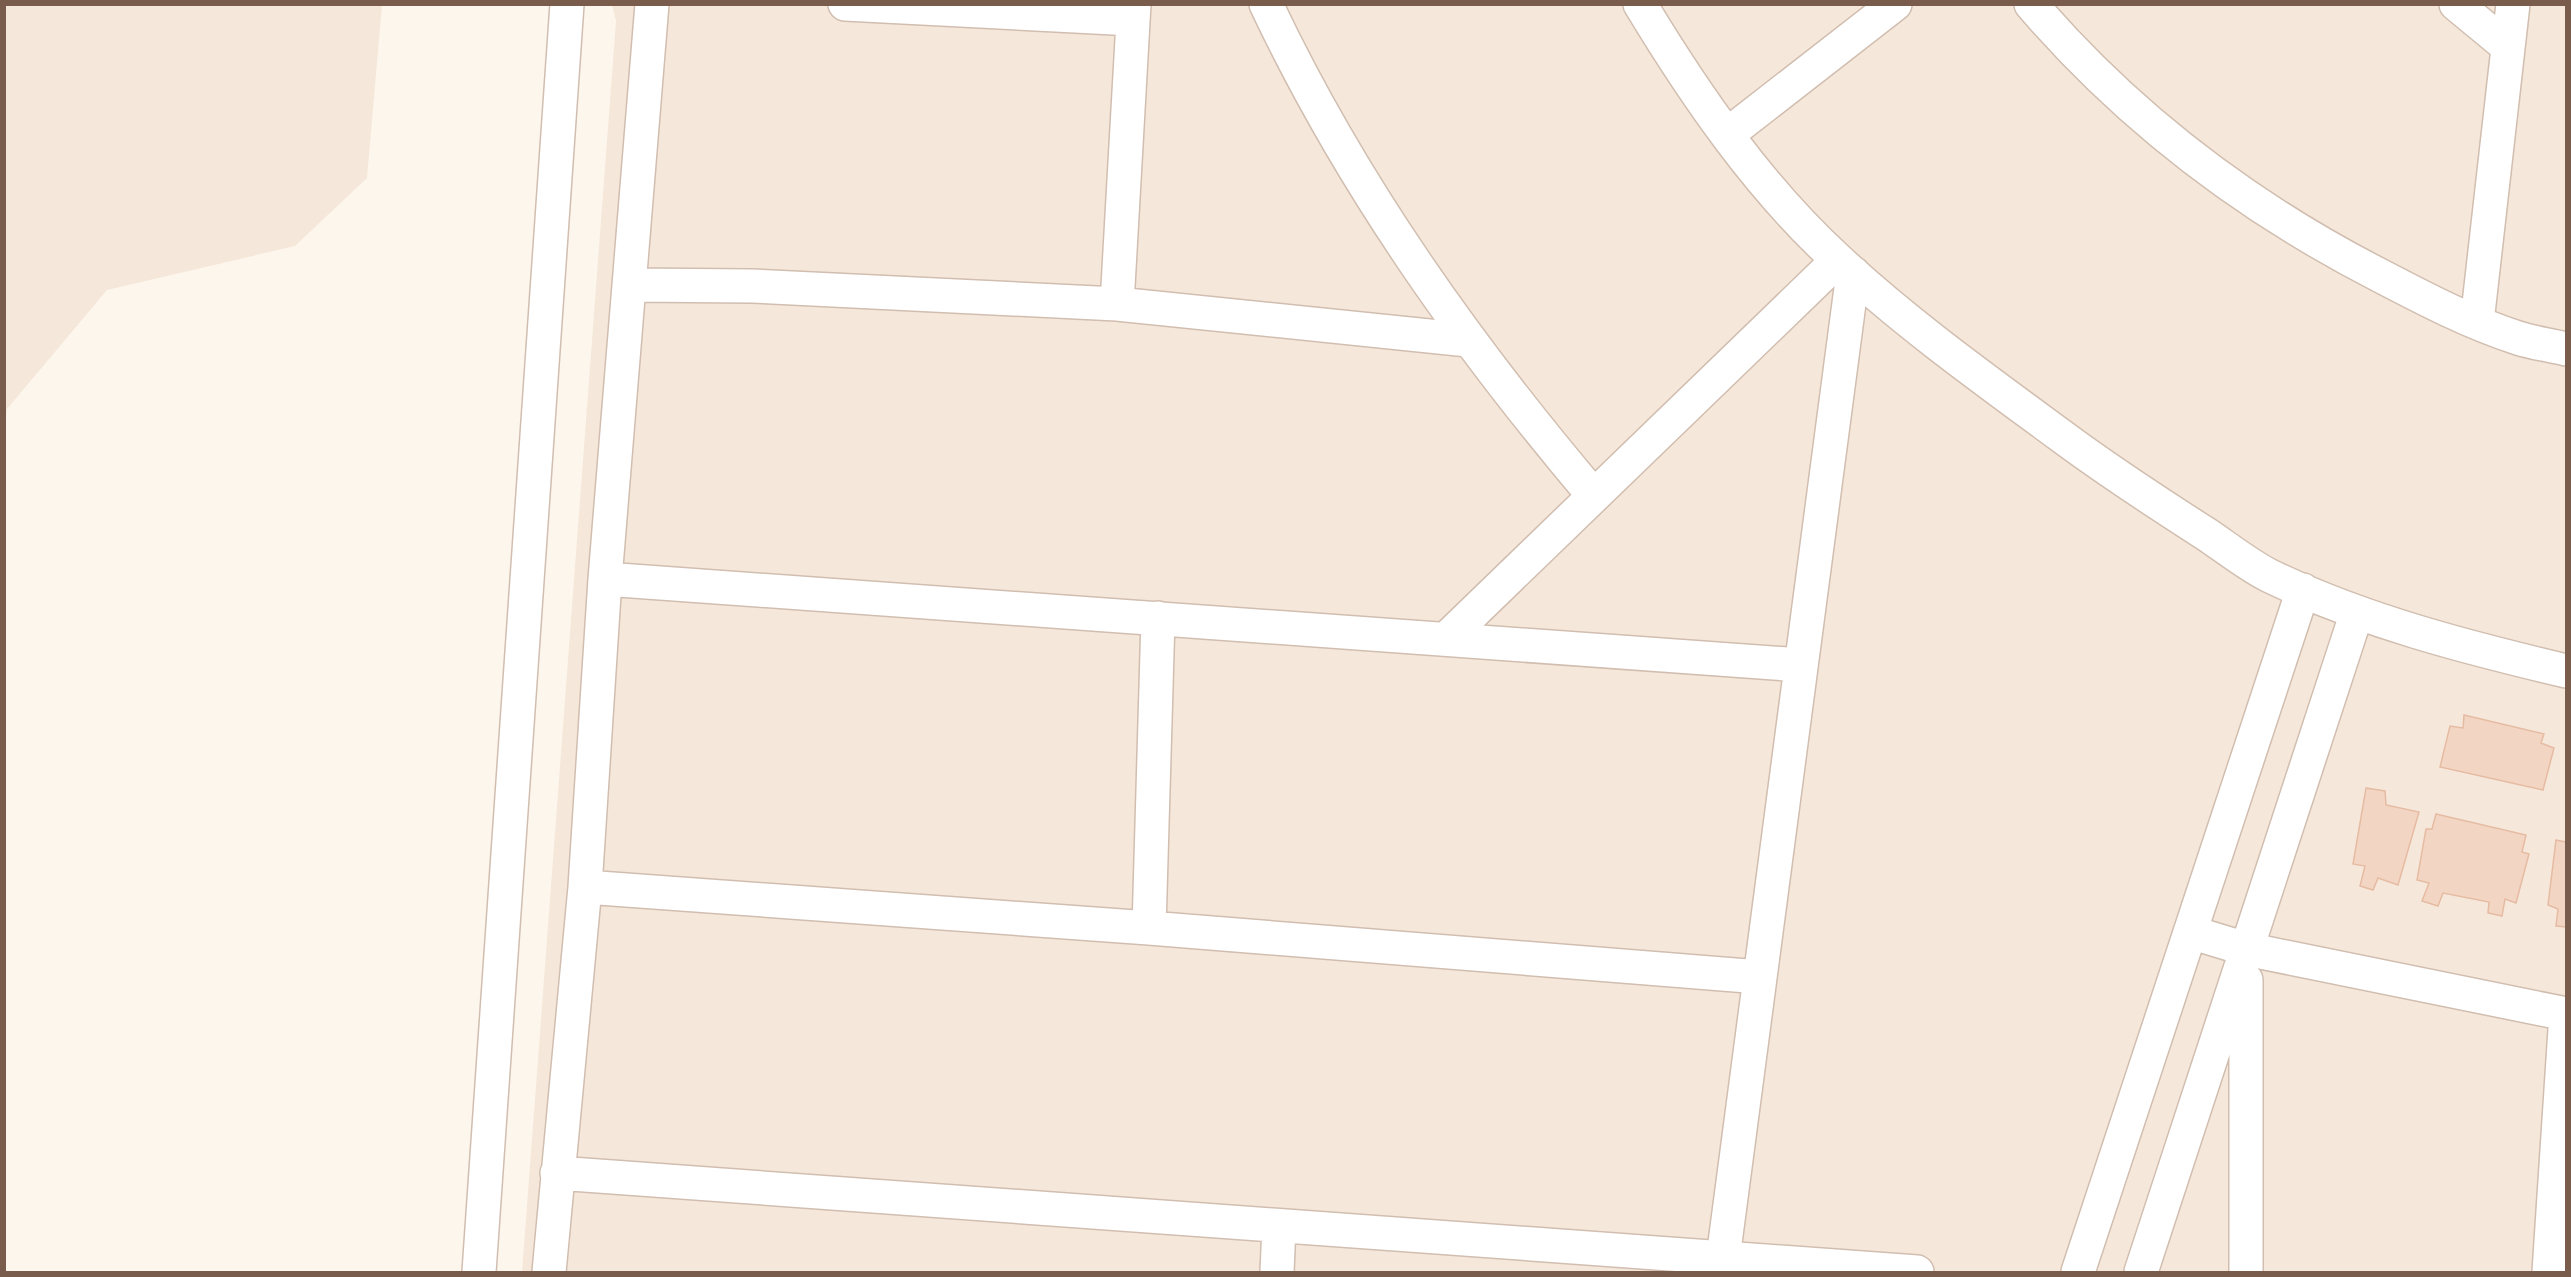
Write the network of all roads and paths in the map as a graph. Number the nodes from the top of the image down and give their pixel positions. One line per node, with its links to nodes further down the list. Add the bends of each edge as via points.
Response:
1 (567, 4): 36 (street)
2 (652, 4): 14 (street)
3 (845, 4): 10 (street)
4 (1266, 4): 17 (street, via 1284,44 1376,204)
5 (1640, 4): 12 (street)
6 (1895, 4): 12 (street)
7 (2031, 4): 16 (street, via 2135,112 2201,165 2331,250)
8 (2456, 4): 11 (street)
9 (2513, 4): 11 (street)
10 (1134, 12): 15 (street)
11 (2508, 47): 16 (street)
12 (1728, 134): 13 (street, via 1804,226)
13 (1845, 266): 19 (street); 21 (street, via 1929,337 2103,466 2267,574); 25 (street)
14 (629, 285): 15 (street, via 753,286); 20 (street)
15 (1117, 304): 17 (street)
16 (2477, 322): 18 (street, via 2518,338)
17 (1468, 339): 19 (street)
18 (2566, 349)
19 (1594, 496): 24 (street)
20 (605, 579): 23 (street); 27 (street)
21 (2303, 590): 22 (street); 29 (street)
22 (2357, 612): 26 (street, via 2441,639); 30 (street)
23 (1158, 618): 24 (street); 28 (street)
24 (1446, 639): 25 (street)
25 (1801, 665): 31 (street)
26 (2566, 671)
27 (585, 887): 28 (street); 33 (street)
28 (1149, 928): 31 (street)
29 (2190, 932): 30 (street); 40 (street)
30 (2246, 949): 32 (street); 41 (street); 42 (street)
31 (1760, 977): 35 (street)
32 (2566, 1014): 43 (street)
33 (557, 1173): 34 (street); 37 (street)
34 (1279, 1226): 35 (street); 38 (street)
35 (1723, 1258): 39 (street)
36 (479, 1272)
37 (549, 1272)
38 (1277, 1272)
39 (1917, 1272)
40 (2078, 1272)
41 (2141, 1272)
42 (2246, 1272)
43 (2549, 1272)

